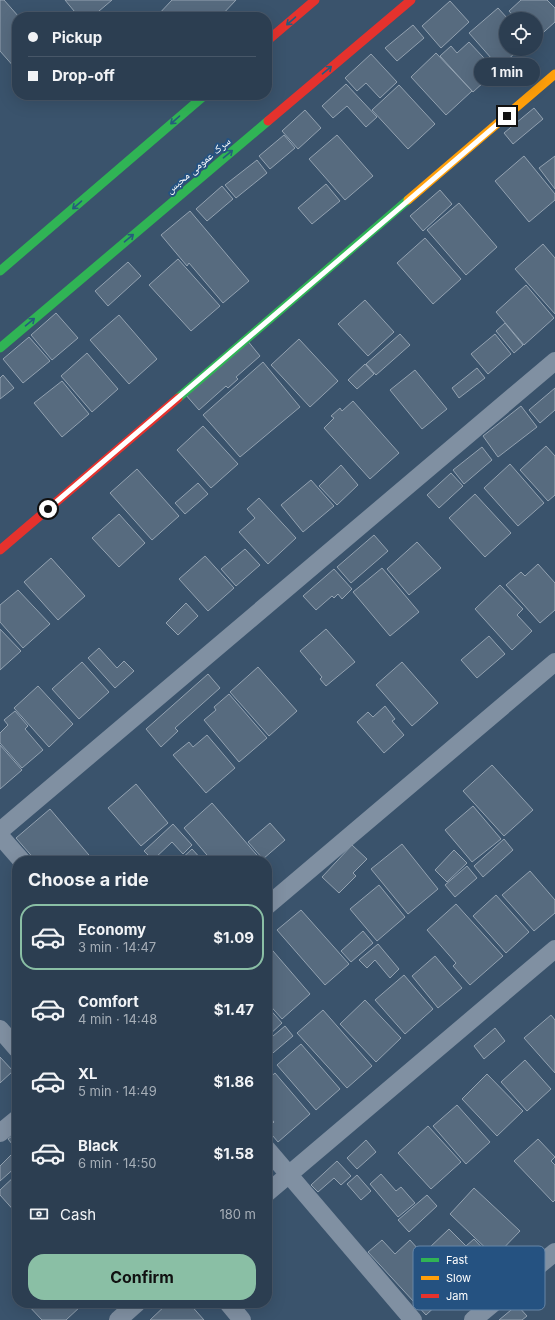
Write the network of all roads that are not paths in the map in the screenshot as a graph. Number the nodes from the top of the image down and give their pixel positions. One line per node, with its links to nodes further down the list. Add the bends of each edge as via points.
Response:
1 (315, 0): 3 (street, one-way to 3)
2 (411, 0): 7 (street, سرک عمومی محبس, one-way to 2)
3 (272, 38)
4 (555, 74): 9 (street)
5 (199, 100): 6 (street, one-way to 6)
6 (0, 271)
7 (0, 348)
8 (555, 361): 11 (street)
9 (0, 550)
10 (555, 662): 14 (street)
11 (0, 831)
12 (0, 836): 13 (street)
13 (18, 856)
14 (272, 902)
15 (555, 949): 21 (street)
16 (0, 1029): 17 (street)
17 (12, 1043)
18 (12, 1123): 19 (street)
19 (0, 1134)
20 (272, 1155): 21 (street)
21 (288, 1175): 22 (street); 30 (street)
22 (272, 1189)
23 (555, 1252): 24 (street)
24 (545, 1260)
25 (131, 1308): 28 (street)
26 (232, 1308): 29 (street)
27 (485, 1310): 31 (street)
28 (118, 1320)
29 (242, 1320)
30 (413, 1320)
31 (473, 1320)

